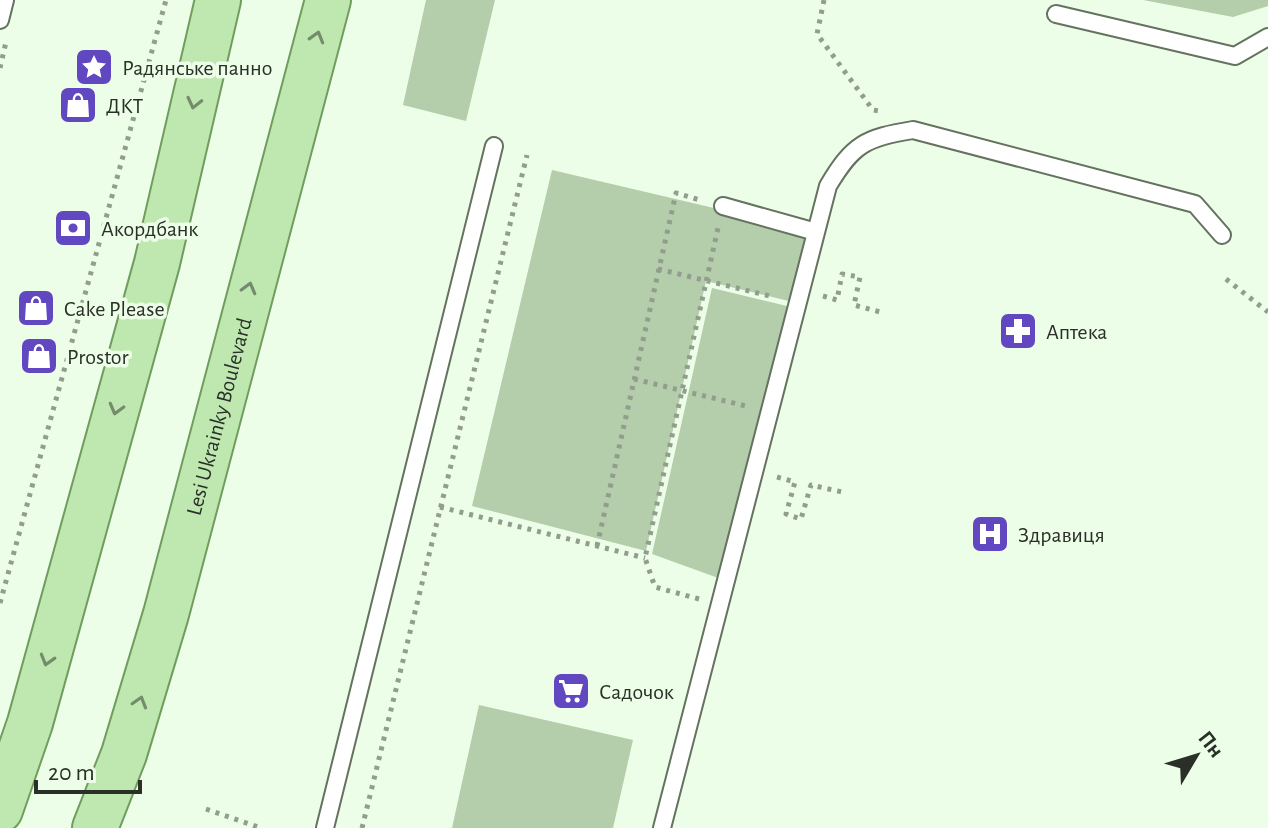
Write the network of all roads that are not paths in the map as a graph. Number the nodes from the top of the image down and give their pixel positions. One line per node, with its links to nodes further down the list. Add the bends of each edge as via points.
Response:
1 (5, 0): 5 (lane)
2 (218, 0): 11 (main road, one-way to 11, via 157,263 30,723)
3 (328, 0): 12 (main road, Lesi Ukrainky Boulevard, one-way to 3, via 124,754 166,614)
4 (1056, 14): 6 (lane, via 1235,56)
5 (0, 20)
6 (1268, 37)
7 (494, 146): 13 (lane)
8 (723, 206): 9 (lane)
9 (816, 232): 10 (lane, via 828,186 845,158 874,137 913,130 1195,204); 14 (lane)
10 (1222, 235)
11 (0, 810)
12 (95, 828)
13 (325, 828)
14 (662, 828)

